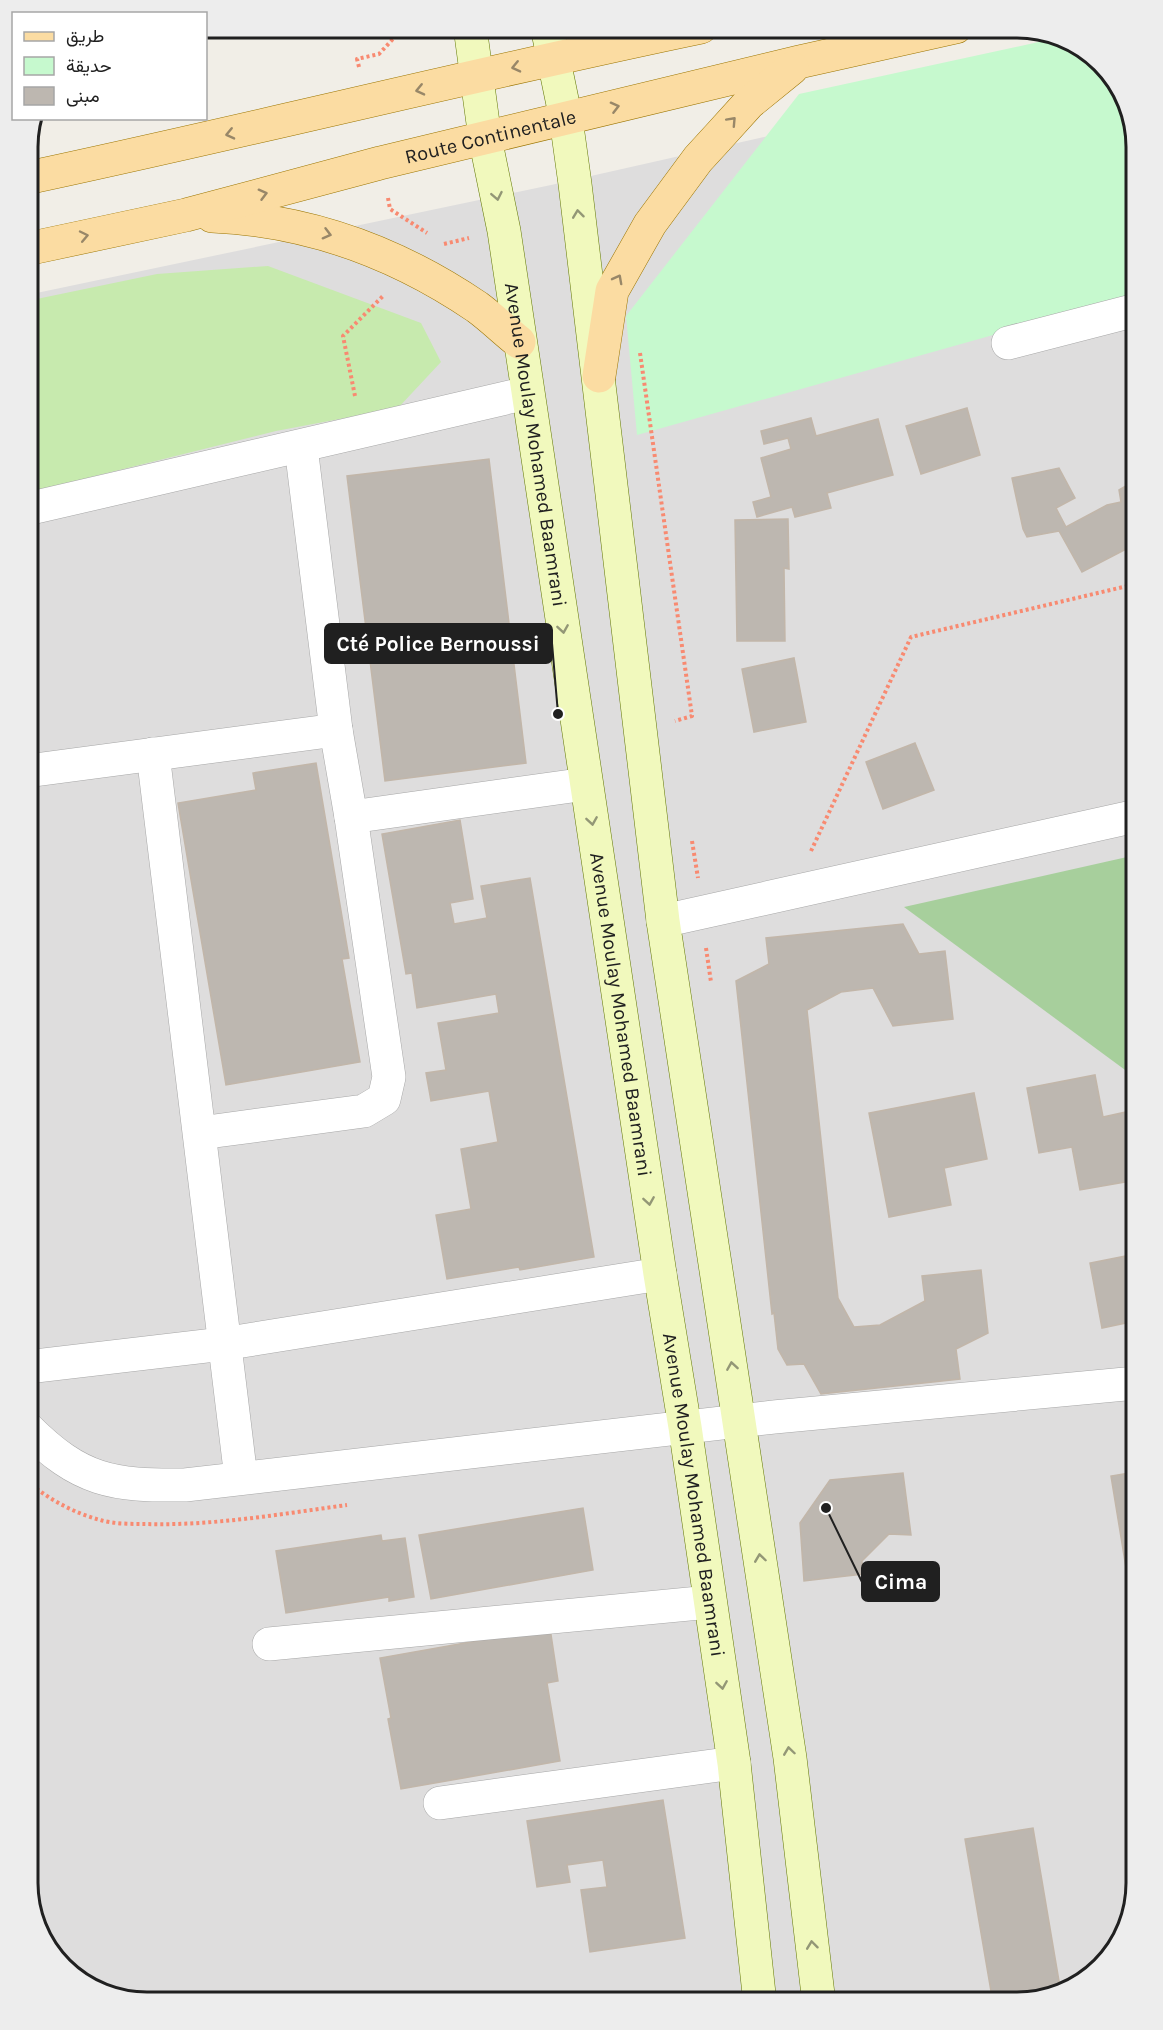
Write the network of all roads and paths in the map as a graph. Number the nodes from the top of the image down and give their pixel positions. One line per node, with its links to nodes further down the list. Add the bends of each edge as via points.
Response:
1 (472, 38): 7 (street, Avenue Moulay Mohamed Baamrani)
2 (549, 38): 5 (street)
3 (649, 38): 5 (main road)
4 (908, 38): 6 (main road, Route Continentale)
5 (554, 58): 7 (main road, one-way to 7); 8 (street)
6 (799, 63): 8 (main road, Route Continentale, one-way to 6); 21 (main road, one-way to 6, via 612,291 650,224 720,135 750,103)
7 (477, 76): 9 (street, Avenue Moulay Mohamed Baamrani); 11 (main road, one-way to 11)
8 (566, 119): 9 (main road, Route Continentale); 21 (street, one-way to 8)
9 (485, 138): 10 (main road, Route Continentale); 13 (street, Avenue Moulay Mohamed Baamrani, one-way to 13)
10 (380, 164): 12 (main road, Route Continentale, one-way to 10); 14 (path, via 390,209)
11 (38, 176)
12 (186, 215): 15 (main road, Route Continentale, one-way to 12); 16 (main road, one-way to 16, via 290,224 340,238)
13 (504, 231): 14 (path); 18 (street, Avenue Moulay Mohamed Baamrani)
14 (443, 244): 16 (path)
15 (38, 247)
16 (411, 268): 18 (main road, via 479,309); 23 (path, via 343,336)
17 (1126, 313): 19 (street)
18 (519, 342): 22 (street, Avenue Moulay Mohamed Baamrani)
19 (1008, 343)
20 (640, 344): 28 (path, via 692,716 675,721)
21 (599, 376): 39 (street)
22 (527, 393): 23 (street); 31 (street, Avenue Moulay Mohamed Baamrani, one-way to 31)
23 (363, 432): 24 (street)
24 (301, 447): 25 (street); 27 (street)
25 (38, 507)
26 (1126, 586): 35 (path, via 911,637)
27 (336, 730): 29 (street); 32 (street)
28 (676, 732)
29 (153, 754): 30 (street); 40 (street)
30 (38, 770)
31 (586, 784): 32 (street); 41 (street, Avenue Moulay Mohamed Baamrani, one-way to 41)
32 (351, 817): 40 (street, via 389,1077 384,1100 364,1111)
33 (1126, 818): 38 (street)
34 (691, 833): 37 (path)
35 (809, 855)
36 (709, 876): 37 (path)
37 (698, 878): 38 (path)
38 (701, 912): 39 (street)
39 (663, 921): 45 (street, one-way to 39)
40 (200, 1133): 42 (street)
41 (660, 1274): 42 (street); 46 (street, Avenue Moulay Mohamed Baamrani)
42 (223, 1344): 43 (street); 48 (street)
43 (38, 1366)
44 (1126, 1384): 45 (street)
45 (740, 1421): 46 (street); 54 (street, one-way to 45, via 790,1758)
46 (685, 1427): 48 (street); 49 (street, Avenue Moulay Mohamed Baamrani)
47 (38, 1438): 48 (street, via 82,1471 115,1482 185,1485)
48 (241, 1478)
49 (710, 1602): 50 (street); 51 (street, Avenue Moulay Mohamed Baamrani, one-way to 51)
50 (269, 1644)
51 (734, 1763): 52 (street); 53 (street, Avenue Moulay Mohamed Baamrani)
52 (440, 1803)
53 (759, 1992)
54 (818, 1992)

